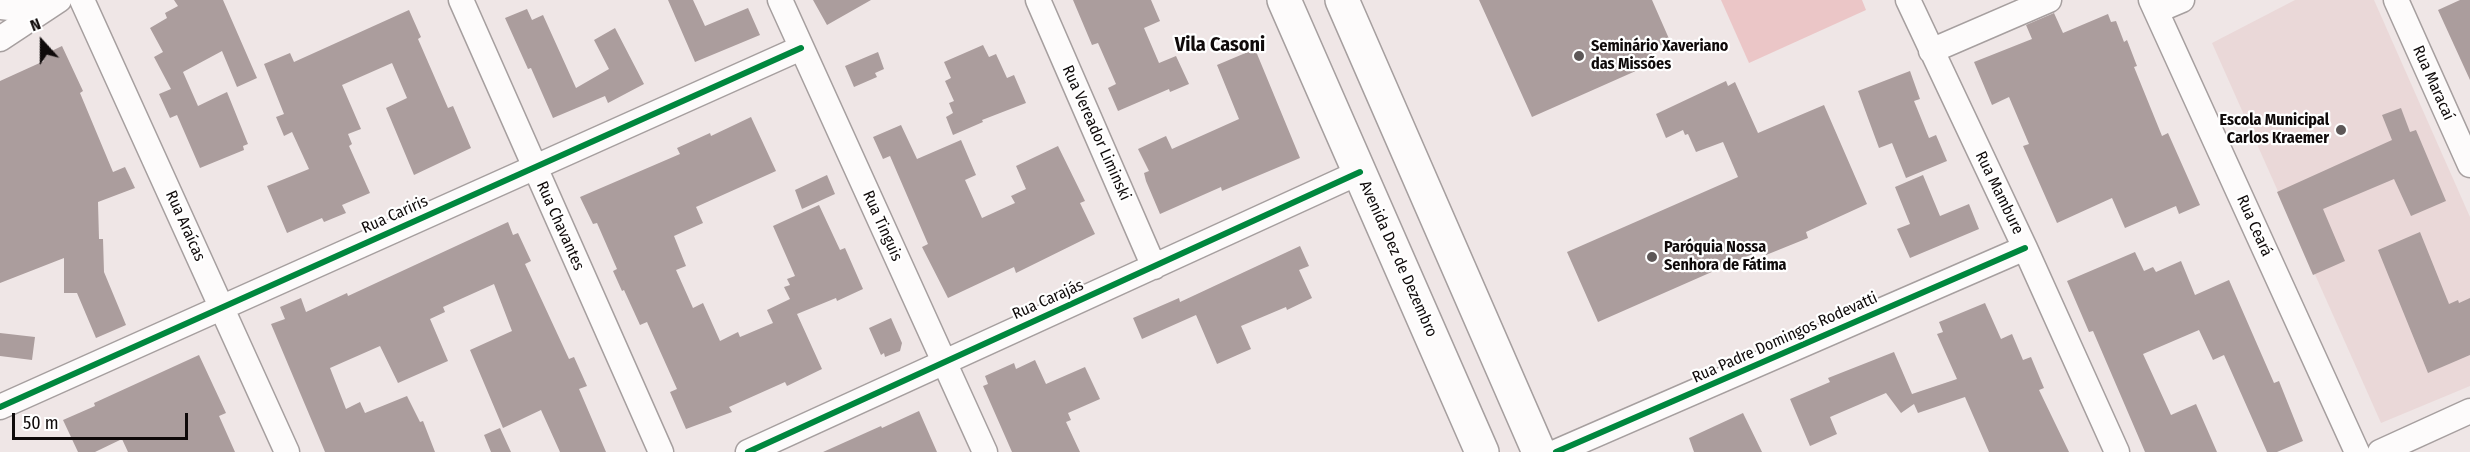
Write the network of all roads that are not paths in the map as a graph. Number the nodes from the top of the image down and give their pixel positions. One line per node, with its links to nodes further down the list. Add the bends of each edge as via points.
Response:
1 (82, 0): 23 (street, Rua Araícas)
2 (461, 0): 19 (street, Rua Chavantes)
3 (780, 0): 15 (street, Rua Tinguis)
4 (1038, 0): 22 (street, Rua Vereador Liminski)
5 (1284, 0): 20 (highway, Avenida Dez de Dezembro)
6 (1342, 0): 32 (highway)
7 (1908, 0): 16 (street, Rua Mambure)
8 (2049, 0): 16 (street)
9 (2182, 0): 12 (street)
10 (2396, 0): 17 (street, Rua Maracaí)
11 (58, 1): 13 (street, via 18,9); 14 (street)
12 (2154, 6): 35 (street, Rua Ceará)
13 (0, 7)
14 (0, 39)
15 (801, 48): 19 (street, Rua Cariris); 24 (street, Rua Tinguis)
16 (1931, 51): 21 (street, Rua Mambure)
17 (2464, 136): 18 (street, Rua Maracaí)
18 (2470, 165)
19 (534, 168): 23 (street, Rua Cariris); 28 (street, Rua Chavantes)
20 (1360, 172): 22 (street, Rua Carajás); 31 (highway, Avenida Dez de Dezembro)
21 (2025, 248): 33 (street, Rua Padre Domingos Rodevatti); 34 (street, Rua Mambure)
22 (1154, 267): 24 (street, Rua Carajás)
23 (222, 308): 25 (street, Rua Cariris); 27 (street, Rua Araícas)
24 (943, 363): 29 (street, Rua Carajás); 30 (street, Rua Tinguis)
25 (0, 407)
26 (2470, 411): 36 (street)
27 (287, 452)
28 (661, 452)
29 (748, 452)
30 (985, 452)
31 (1482, 452)
32 (1539, 452)
33 (1556, 452)
34 (2117, 452)
35 (2357, 452)
36 (2380, 452)

